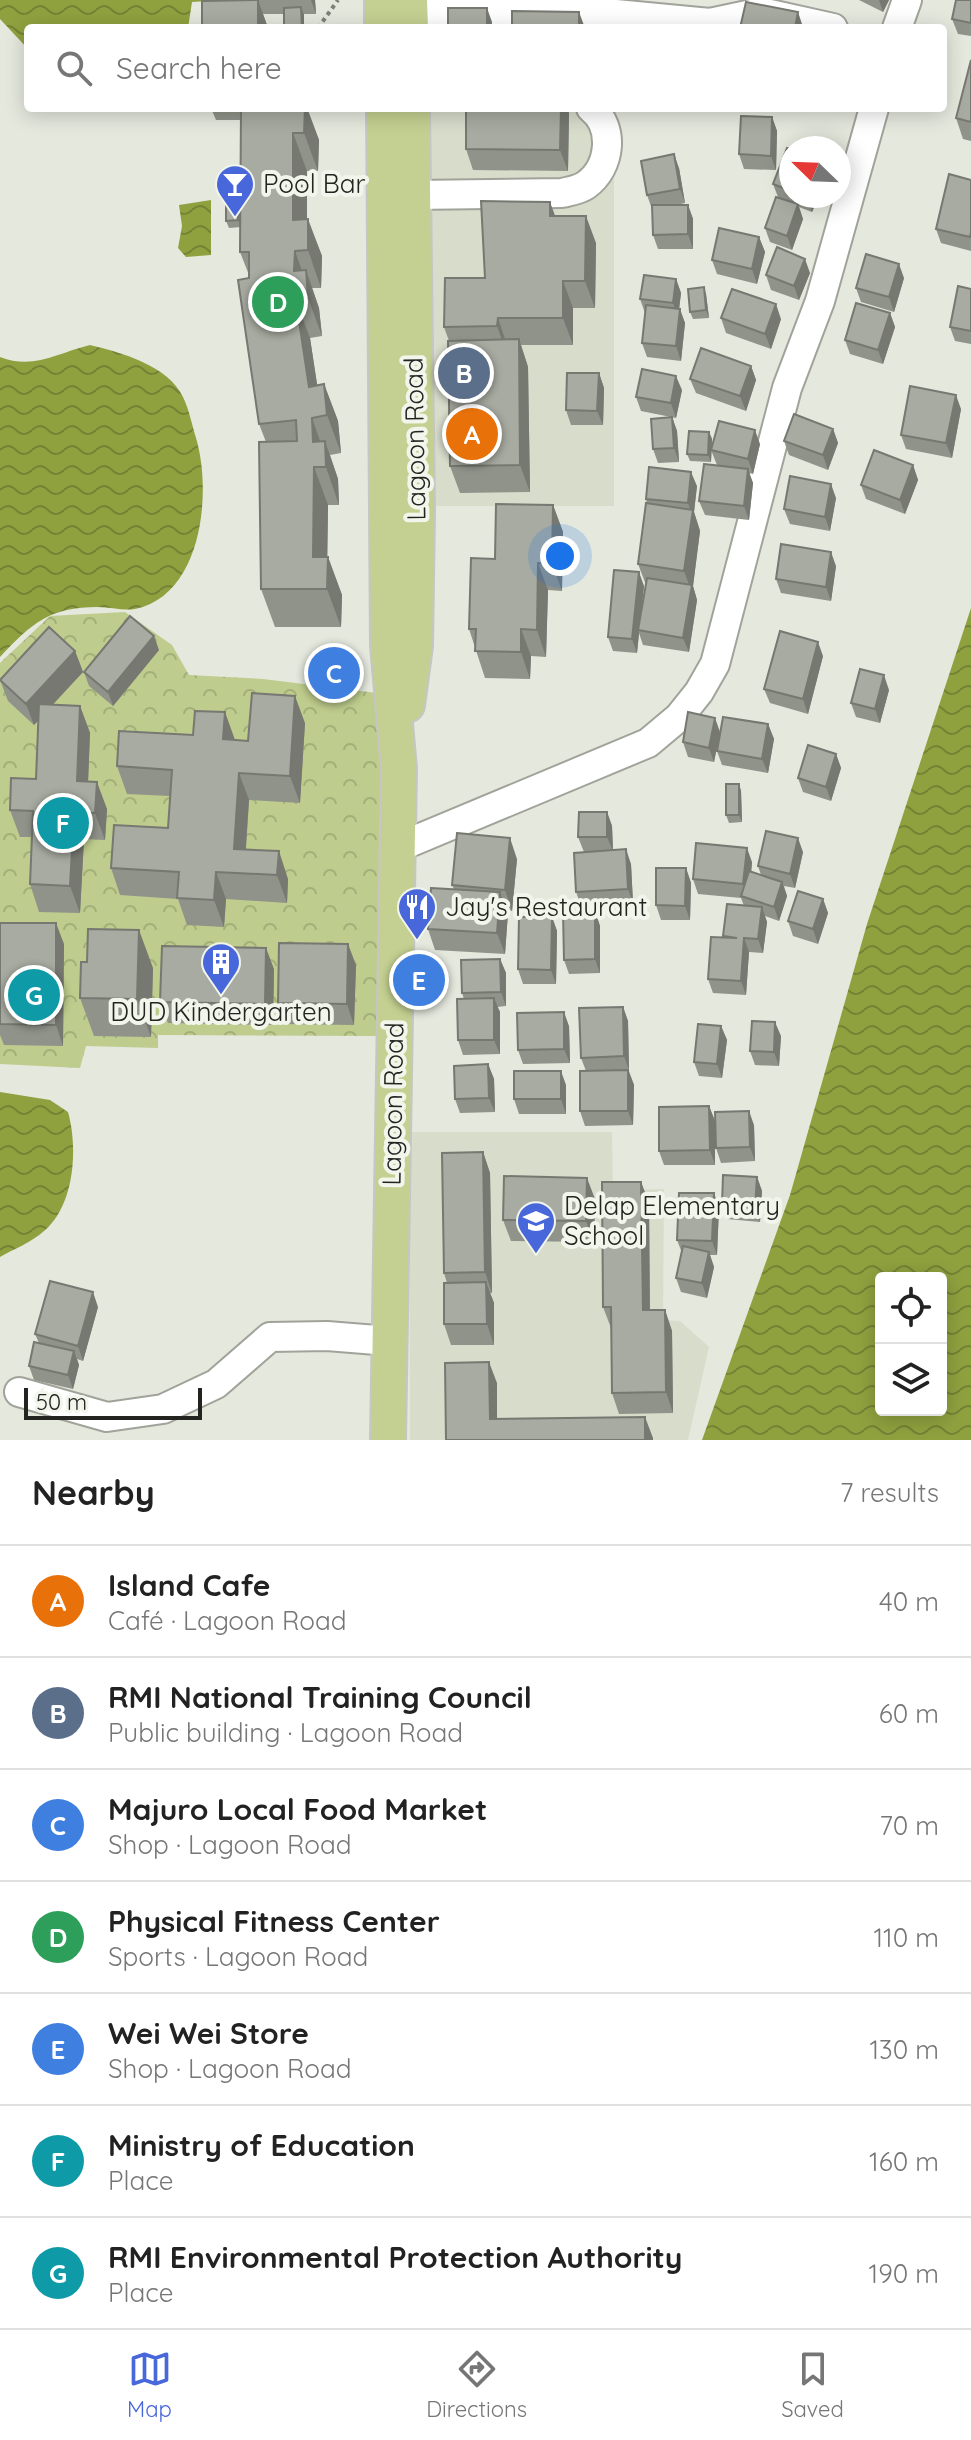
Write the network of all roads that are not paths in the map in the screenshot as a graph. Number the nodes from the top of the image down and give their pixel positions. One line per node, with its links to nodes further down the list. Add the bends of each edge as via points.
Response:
1 (907, 0): 4 (street)
2 (399, 13): 3 (street, via 595,12 710,23 761,12)
3 (815, 24)
4 (898, 24)
5 (384, 112): 10 (main road, Lagoon Road, via 388,645)
6 (412, 112): 9 (main road, Lagoon Road)
7 (594, 112): 9 (street, via 604,123 607,146 597,175 584,187 562,193)
8 (873, 112): 11 (street, via 820,301 787,388 726,633 699,692 648,743)
9 (413, 195): 10 (main road, Lagoon Road, via 415,646)
10 (399, 769): 11 (main road, Lagoon Road)
11 (399, 847): 12 (main road, Lagoon Road)
12 (389, 1341): 13 (street, via 270,1337 216,1384 163,1409 107,1417); 14 (main road, Lagoon Road)
13 (19, 1392)
14 (388, 1440)

